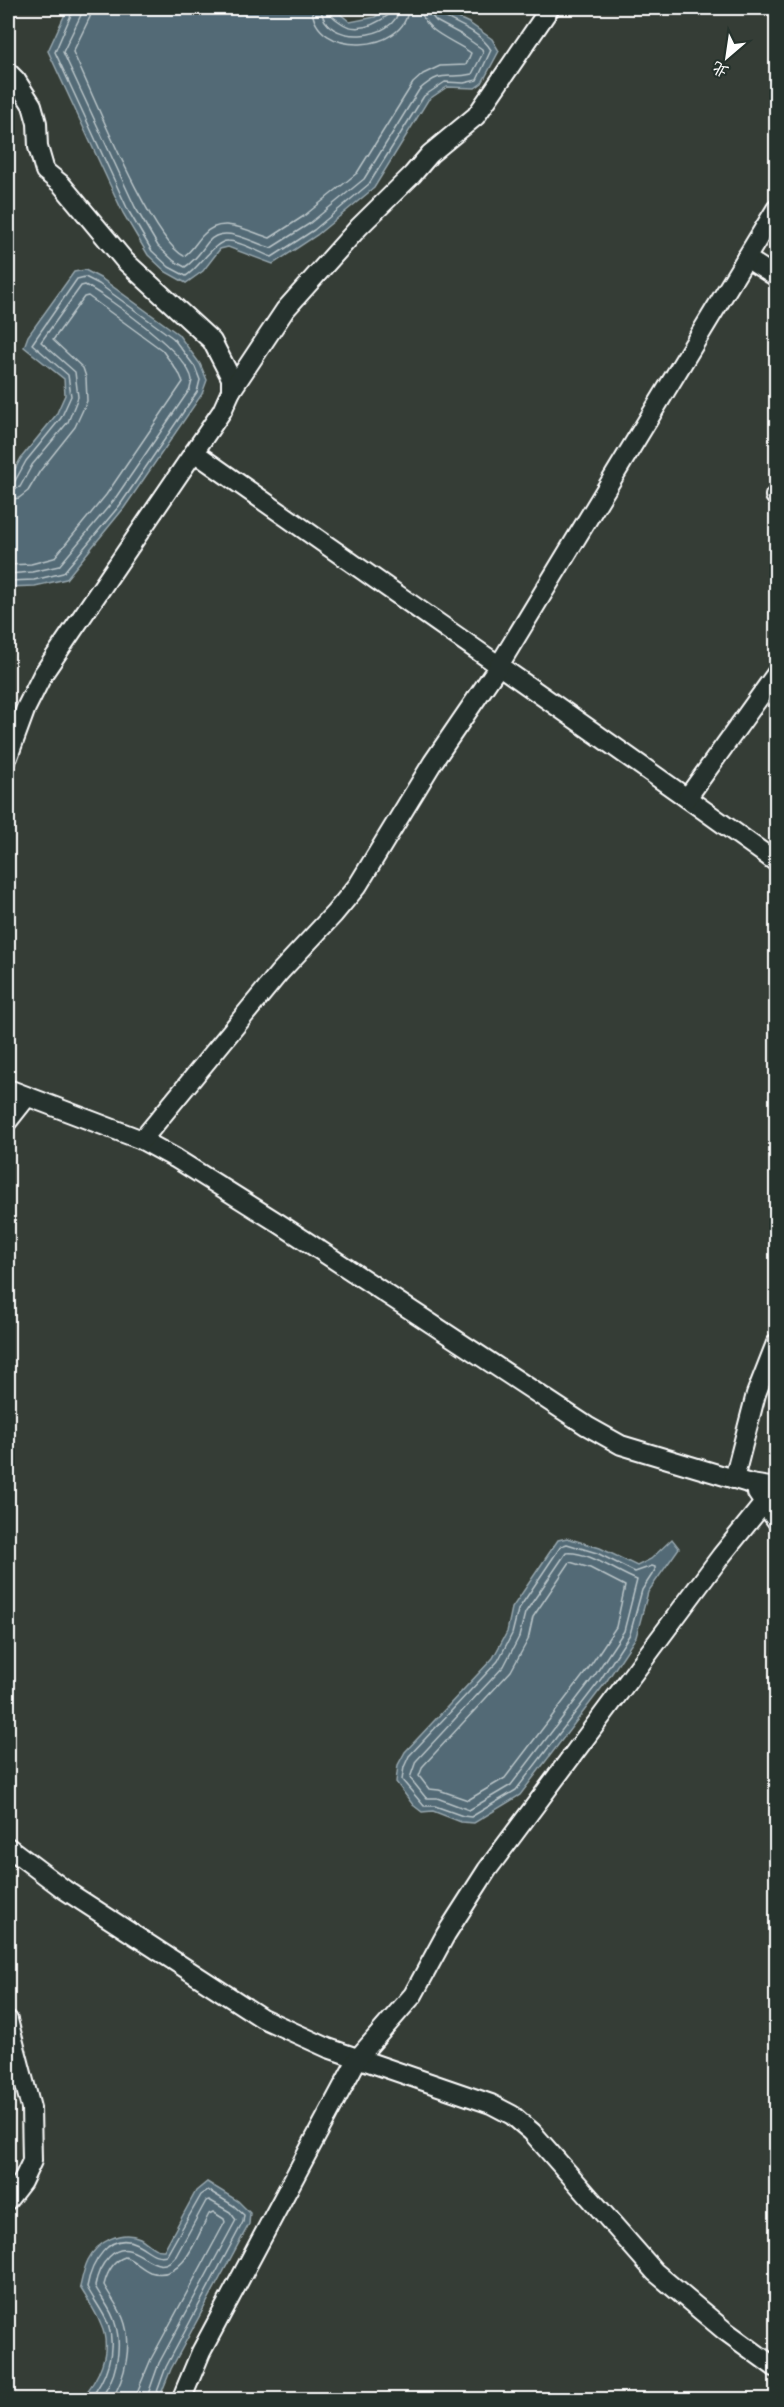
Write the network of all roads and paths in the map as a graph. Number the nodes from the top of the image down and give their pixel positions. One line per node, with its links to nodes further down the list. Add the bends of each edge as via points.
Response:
1 (550, 8): 6 (street, via 476,116 430,154 292,302)
2 (8, 72): 6 (street, via 32,105 45,171 61,184 125,261 212,341 231,378)
3 (777, 209): 4 (street)
4 (746, 258): 5 (street); 8 (street)
5 (777, 277)
6 (231, 391): 7 (street)
7 (194, 452): 8 (street); 10 (street, via 43,674)
8 (498, 667): 11 (street); 16 (street, via 433,762 358,885 279,972)
9 (777, 674): 11 (street)
10 (8, 758)
11 (687, 798): 12 (street)
12 (777, 862)
13 (8, 1089): 14 (street)
14 (27, 1097): 15 (street); 16 (street)
15 (8, 1121)
16 (142, 1140): 18 (street, via 280,1224 587,1426 621,1445)
17 (777, 1343): 18 (street, via 756,1394)
18 (743, 1482): 19 (street); 20 (street)
19 (777, 1488)
20 (764, 1503): 21 (street); 24 (street, via 487,1870 413,1995)
21 (777, 1520)
22 (9, 1853): 24 (street, via 262,2018)
23 (8, 2020): 25 (street, via 31,2108 32,2161)
24 (358, 2058): 26 (street, via 457,2091 512,2115 532,2132 655,2272); 27 (street, via 201,2352)
25 (8, 2200)
26 (777, 2368)
27 (181, 2400)

